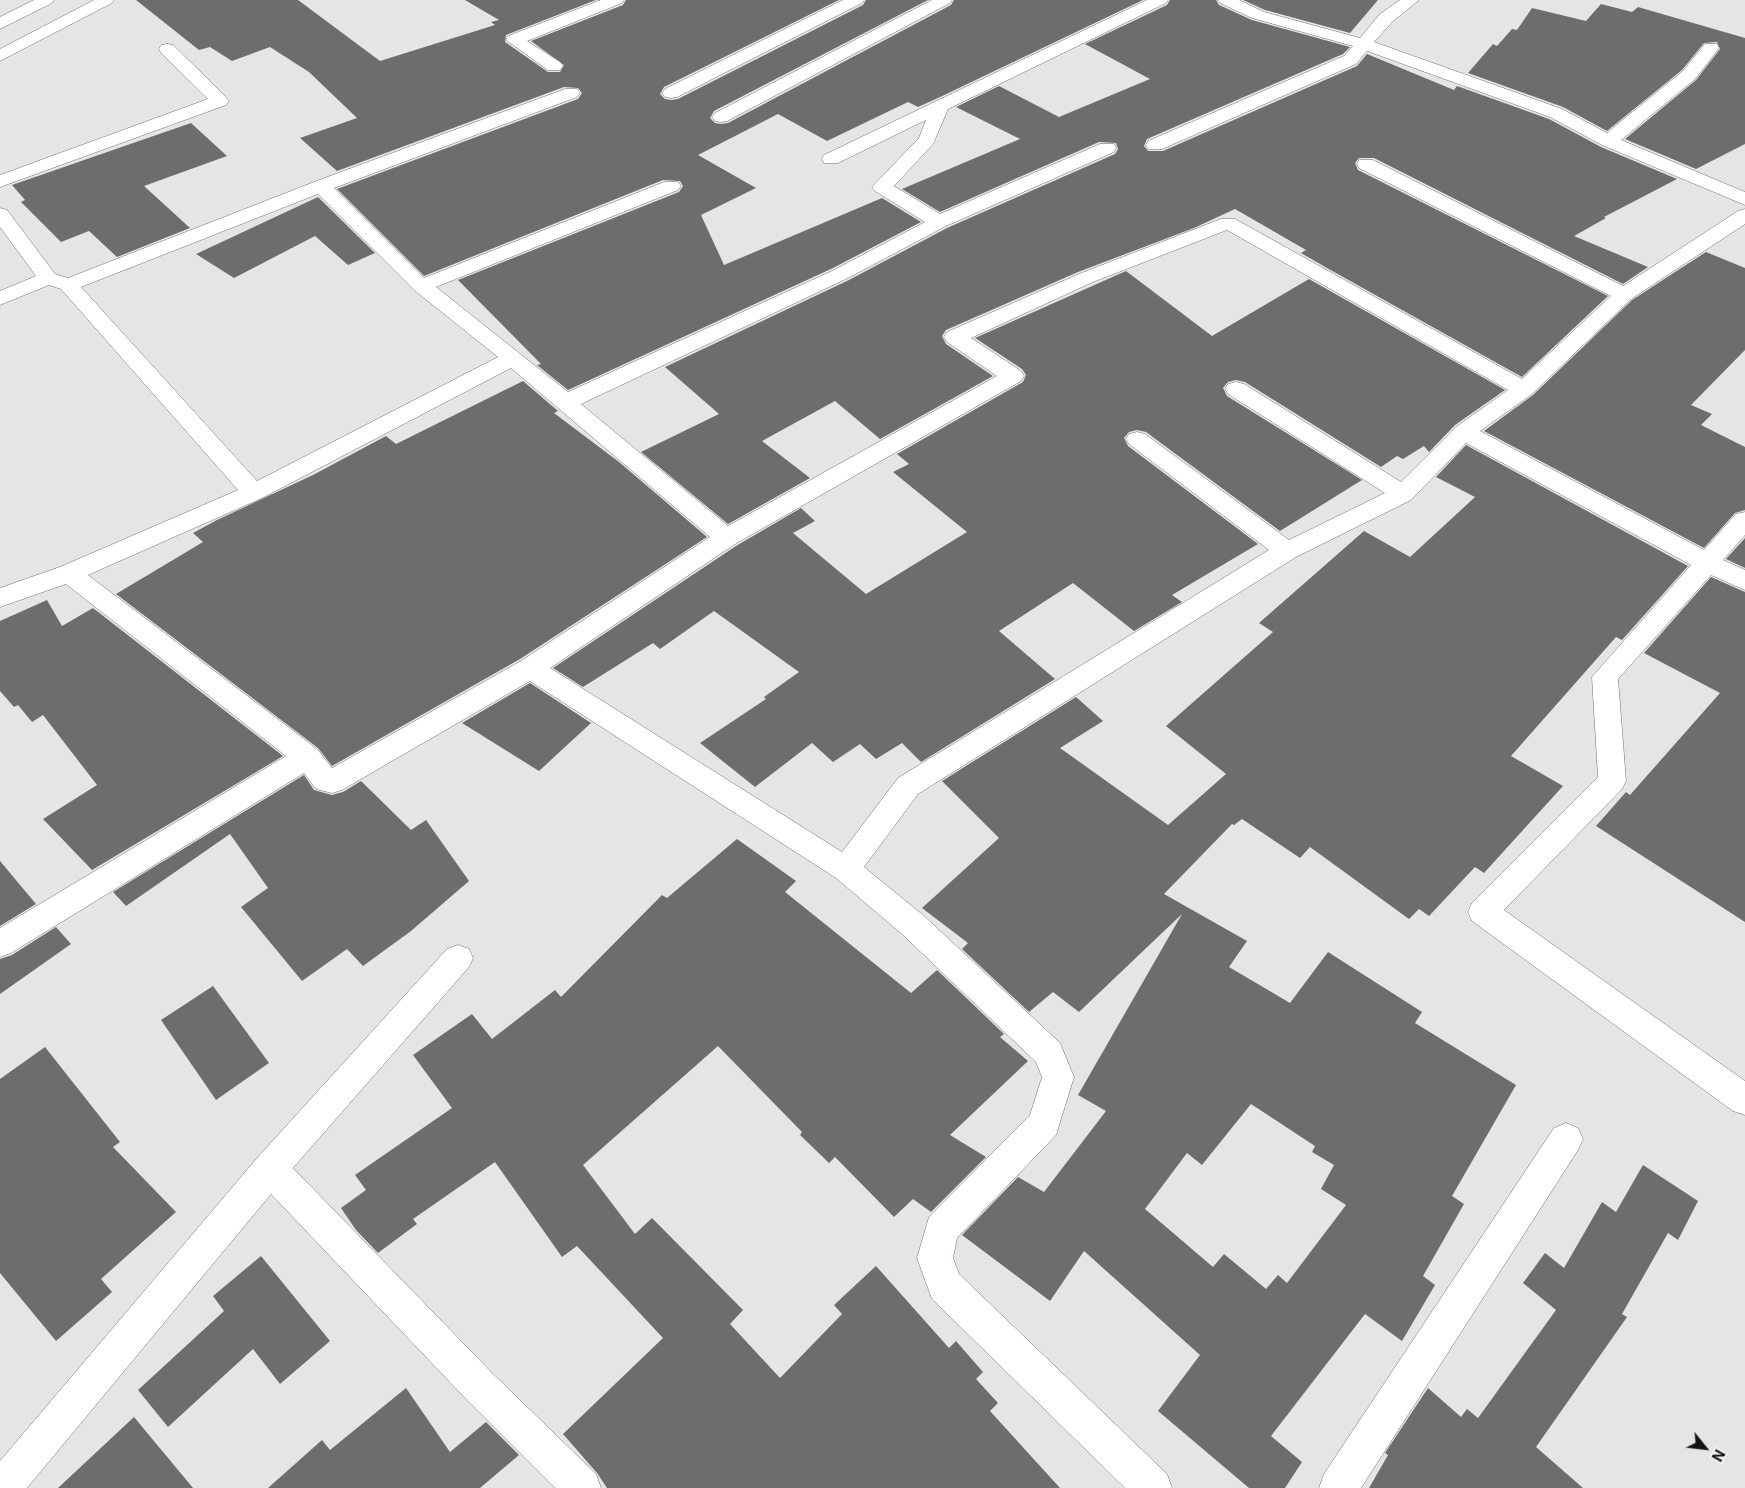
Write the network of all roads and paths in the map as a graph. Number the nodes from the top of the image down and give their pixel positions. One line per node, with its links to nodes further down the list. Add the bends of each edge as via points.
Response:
1 (46, 0): 9 (street)
2 (106, 0): 13 (street)
3 (616, 0): 14 (street, via 514,40)
4 (856, 0): 15 (street)
5 (944, 0): 18 (street)
6 (1160, 0): 17 (street)
7 (1226, 0): 10 (street, via 1258,15)
8 (1411, 0): 10 (street, via 1386,18)
9 (0, 24)
10 (1363, 44): 19 (street, via 1556,113); 20 (street, via 1350,60)
11 (1711, 48): 19 (street, via 1689,75)
12 (167, 49): 24 (street, via 220,101)
13 (0, 56)
14 (554, 66)
15 (670, 92)
16 (571, 93): 25 (street)
17 (940, 106): 22 (street); 30 (street, via 927,140 882,187)
18 (721, 117)
19 (1608, 141): 27 (street)
20 (1155, 145)
21 (1107, 148): 30 (street)
22 (831, 159)
23 (1366, 164): 33 (street)
24 (0, 181)
25 (321, 186): 31 (street); 32 (street)
26 (671, 186): 32 (street)
27 (1745, 199)
28 (0, 214): 31 (street)
29 (1745, 215): 33 (street)
30 (940, 222): 38 (street, via 841,274)
31 (58, 282): 34 (street); 41 (street)
32 (421, 286): 35 (street)
33 (1624, 295): 36 (street)
34 (0, 298)
35 (513, 358): 38 (street); 41 (street)
36 (1524, 389): 39 (street); 44 (street, via 1228,223 1086,278 955,336 1013,376)
37 (1236, 390): 42 (street)
38 (566, 402): 44 (street)
39 (1464, 432): 42 (street); 46 (street)
40 (1137, 439): 45 (street)
41 (254, 492): 47 (street)
42 (1403, 494): 45 (street)
43 (1745, 520): 46 (street)
44 (726, 538): 50 (street)
45 (1287, 551): 52 (street, via 908,786)
46 (1708, 563): 48 (street); 55 (street, via 1605,677 1612,781 1483,912)
47 (69, 574): 49 (street); 51 (street)
48 (1745, 581)
49 (0, 598)
50 (530, 668): 51 (street, via 332,782 326,781); 52 (street)
51 (307, 757): 53 (street)
52 (846, 869): 60 (street, via 913,926 1049,1054 1058,1077 1044,1124 941,1229 935,1258 945,1286)
53 (0, 944)
54 (458, 958): 57 (street)
55 (1745, 1100)
56 (1566, 1139): 61 (street)
57 (270, 1169): 58 (street); 59 (street)
58 (2, 1488)
59 (582, 1488)
60 (1152, 1488)
61 (1338, 1488)

